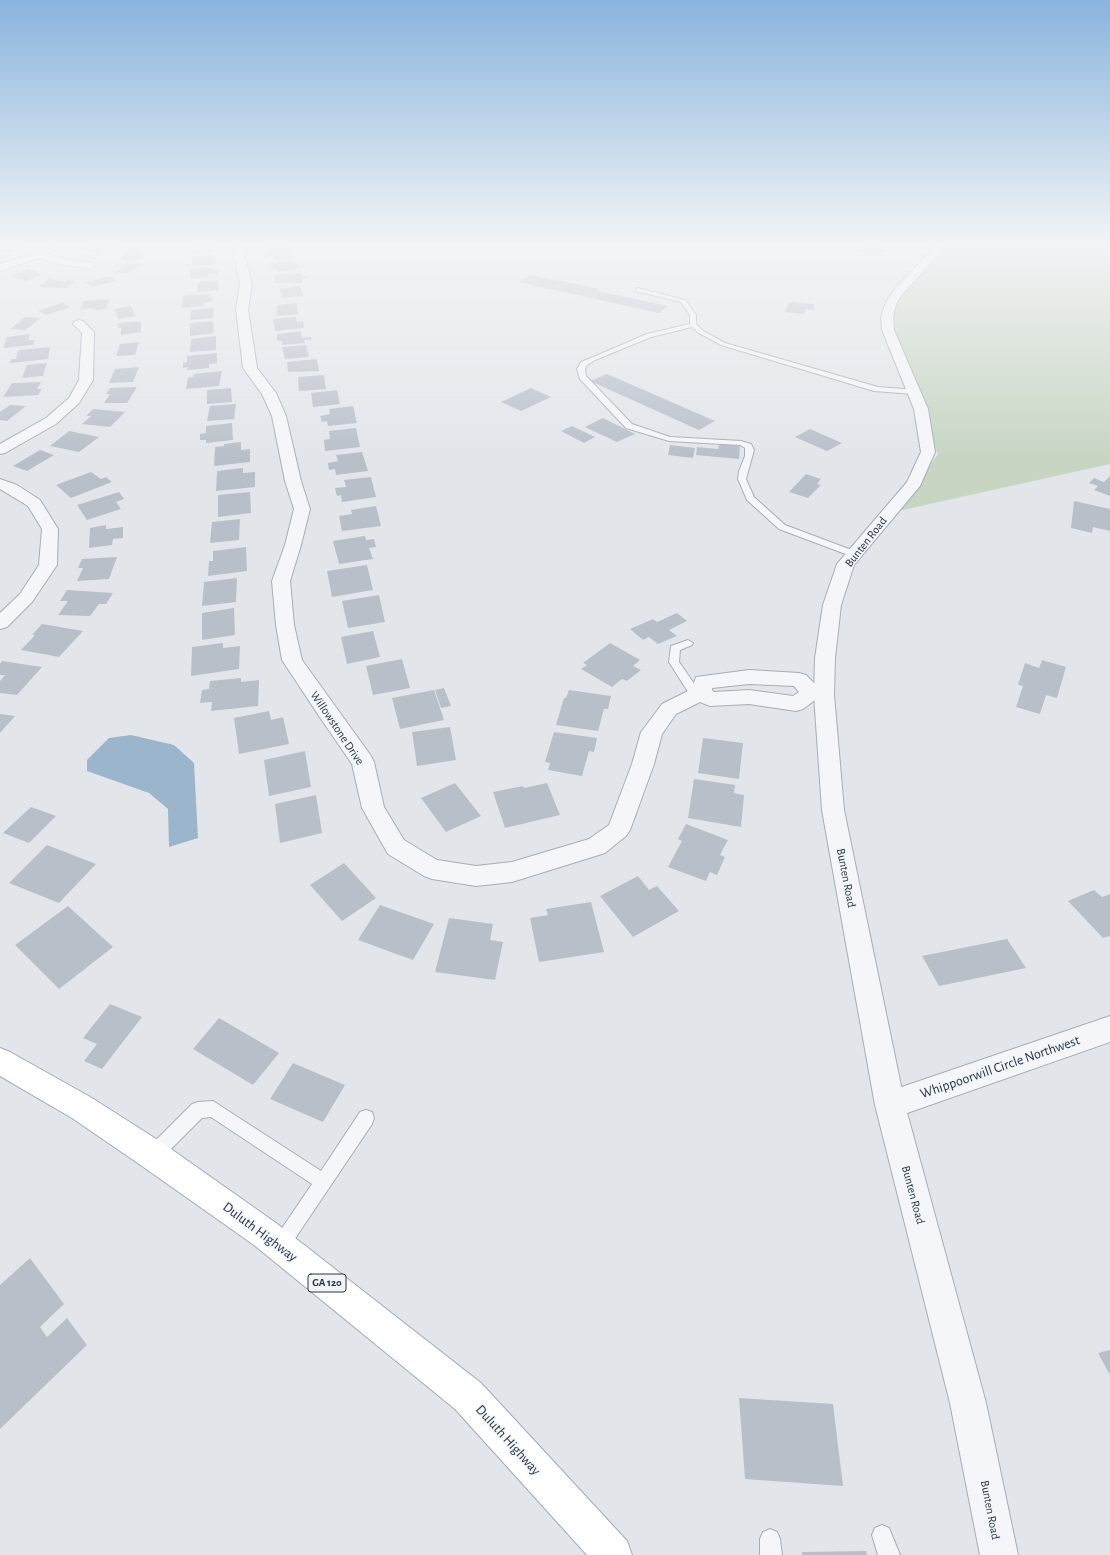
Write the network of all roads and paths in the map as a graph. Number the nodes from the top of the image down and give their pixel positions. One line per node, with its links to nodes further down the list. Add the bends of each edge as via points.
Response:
1 (243, 314): 12 (street, Willowstone Drive, via 250,368 269,393 279,416 293,481 302,509 281,581 285,625 292,660 363,762 373,808 396,847 432,869 476,876 512,872 596,846 618,830 652,732 669,709)
2 (692, 314): 5 (lane)
3 (888, 314): 6 (street, Bunten Road, via 888,330)
4 (79, 324): 7 (street, via 88,332 86,380 74,400 51,421)
5 (693, 325): 6 (lane, via 723,344 877,389); 9 (lane, via 649,335 593,359 584,364 581,370 584,377 629,426 669,439 741,443 748,446 749,456 742,471 742,479 750,498 782,527)
6 (914, 392): 9 (street, Bunten Road, via 921,409 928,452 914,483)
7 (0, 450)
8 (0, 484): 10 (street, via 34,503 50,529 48,565 26,598)
9 (854, 554): 13 (street, Bunten Road, via 846,564 832,605)
10 (0, 624)
11 (688, 643): 12 (lane, via 676,648 674,662)
12 (698, 694): 13 (street, via 710,699 737,688 796,704)
13 (818, 694): 16 (street, Bunten Road, via 833,810)
14 (1110, 1029): 16 (street, Whippoorwill Circle Northwest)
15 (0, 1061): 18 (main road, Duluth Highway / GA 120, via 82,1108)
16 (890, 1104): 24 (street, Bunten Road, via 968,1404)
17 (366, 1118): 19 (lane)
18 (153, 1155): 19 (lane, via 198,1110 213,1109); 20 (main road, Duluth Highway / GA 120)
19 (322, 1182): 20 (lane)
20 (280, 1246): 22 (main road, Duluth Highway / GA 120, via 468,1396)
21 (882, 1535): 23 (lane)
22 (613, 1555)
23 (889, 1555)
24 (999, 1555)

